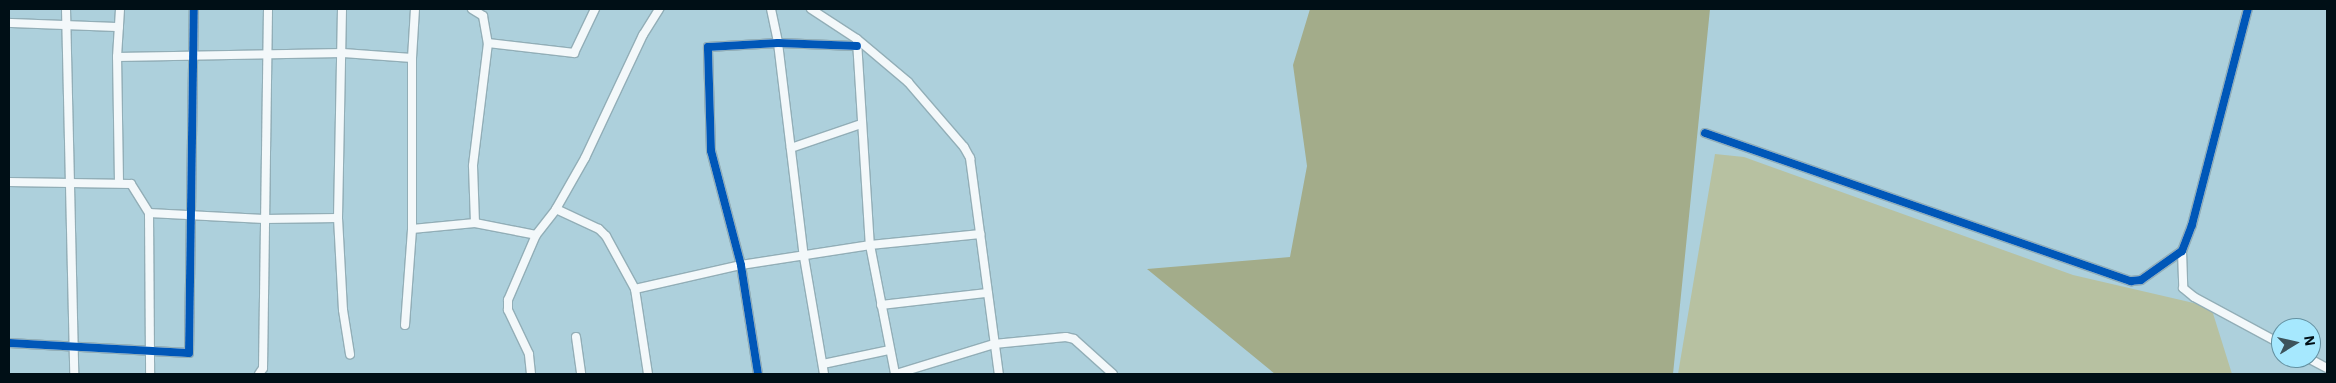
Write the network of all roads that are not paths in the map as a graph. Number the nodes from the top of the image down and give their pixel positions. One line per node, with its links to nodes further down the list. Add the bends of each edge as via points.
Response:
1 (66, 9): 15 (street)
2 (120, 9): 16 (street)
3 (194, 9): 21 (street)
4 (268, 9): 22 (street)
5 (342, 9): 20 (street)
6 (415, 9): 24 (street)
7 (472, 9): 8 (street)
8 (477, 9): 18 (street, via 486,21)
9 (595, 9): 18 (street, via 574,53)
10 (771, 9): 19 (street)
11 (811, 9): 17 (street)
12 (2248, 9): 41 (street, via 2202,196)
13 (654, 10): 31 (street, via 585,158)
14 (9, 23): 15 (street)
15 (66, 25): 16 (street); 29 (street)
16 (118, 27): 23 (street)
17 (857, 42): 19 (street); 25 (street); 38 (street, via 908,82 964,147 970,158)
18 (488, 43): 36 (street, via 474,148)
19 (778, 44): 27 (street); 43 (street, via 714,44 707,52 711,151)
20 (343, 53): 22 (street); 24 (street); 34 (street)
21 (193, 54): 22 (street); 23 (street); 33 (street)
22 (268, 54): 35 (street)
23 (117, 57): 30 (street)
24 (412, 58): 37 (street)
25 (860, 124): 27 (street); 40 (street)
26 (1705, 133): 41 (street, via 2131,280 2150,276)
27 (791, 148): 42 (street)
28 (9, 182): 29 (street)
29 (72, 182): 30 (street); 52 (street)
30 (119, 182): 32 (street, via 135,186)
31 (556, 209): 39 (street); 44 (street, via 599,229 606,236)
32 (150, 212): 33 (street); 54 (street)
33 (192, 215): 35 (street); 54 (street, via 190,350 186,353)
34 (338, 218): 35 (street); 55 (street, via 343,310)
35 (264, 220): 59 (street, via 263,368)
36 (475, 223): 37 (street); 39 (street)
37 (412, 229): 47 (street)
38 (980, 234): 40 (street); 45 (street)
39 (536, 235): 60 (street, via 508,300 508,310 529,354)
40 (870, 245): 42 (street); 46 (street)
41 (2182, 250): 49 (street, via 2183,288)
42 (804, 257): 43 (street); 56 (street)
43 (740, 265): 44 (street); 63 (street)
44 (635, 289): 62 (street)
45 (988, 293): 46 (street); 51 (street)
46 (880, 305): 53 (street)
47 (405, 325)
48 (576, 337): 61 (street)
49 (2271, 339)
50 (9, 343): 52 (street)
51 (994, 344): 65 (street); 66 (street); 67 (street, via 1070,337)
52 (75, 346): 54 (street); 57 (street)
53 (889, 350): 56 (street); 65 (street)
54 (151, 353): 58 (street)
55 (350, 354)
56 (823, 364): 64 (street)
57 (74, 374)
58 (150, 374)
59 (259, 374)
60 (531, 374)
61 (581, 374)
62 (648, 374)
63 (758, 374)
64 (824, 374)
65 (895, 374)
66 (999, 374)
67 (1114, 374)

